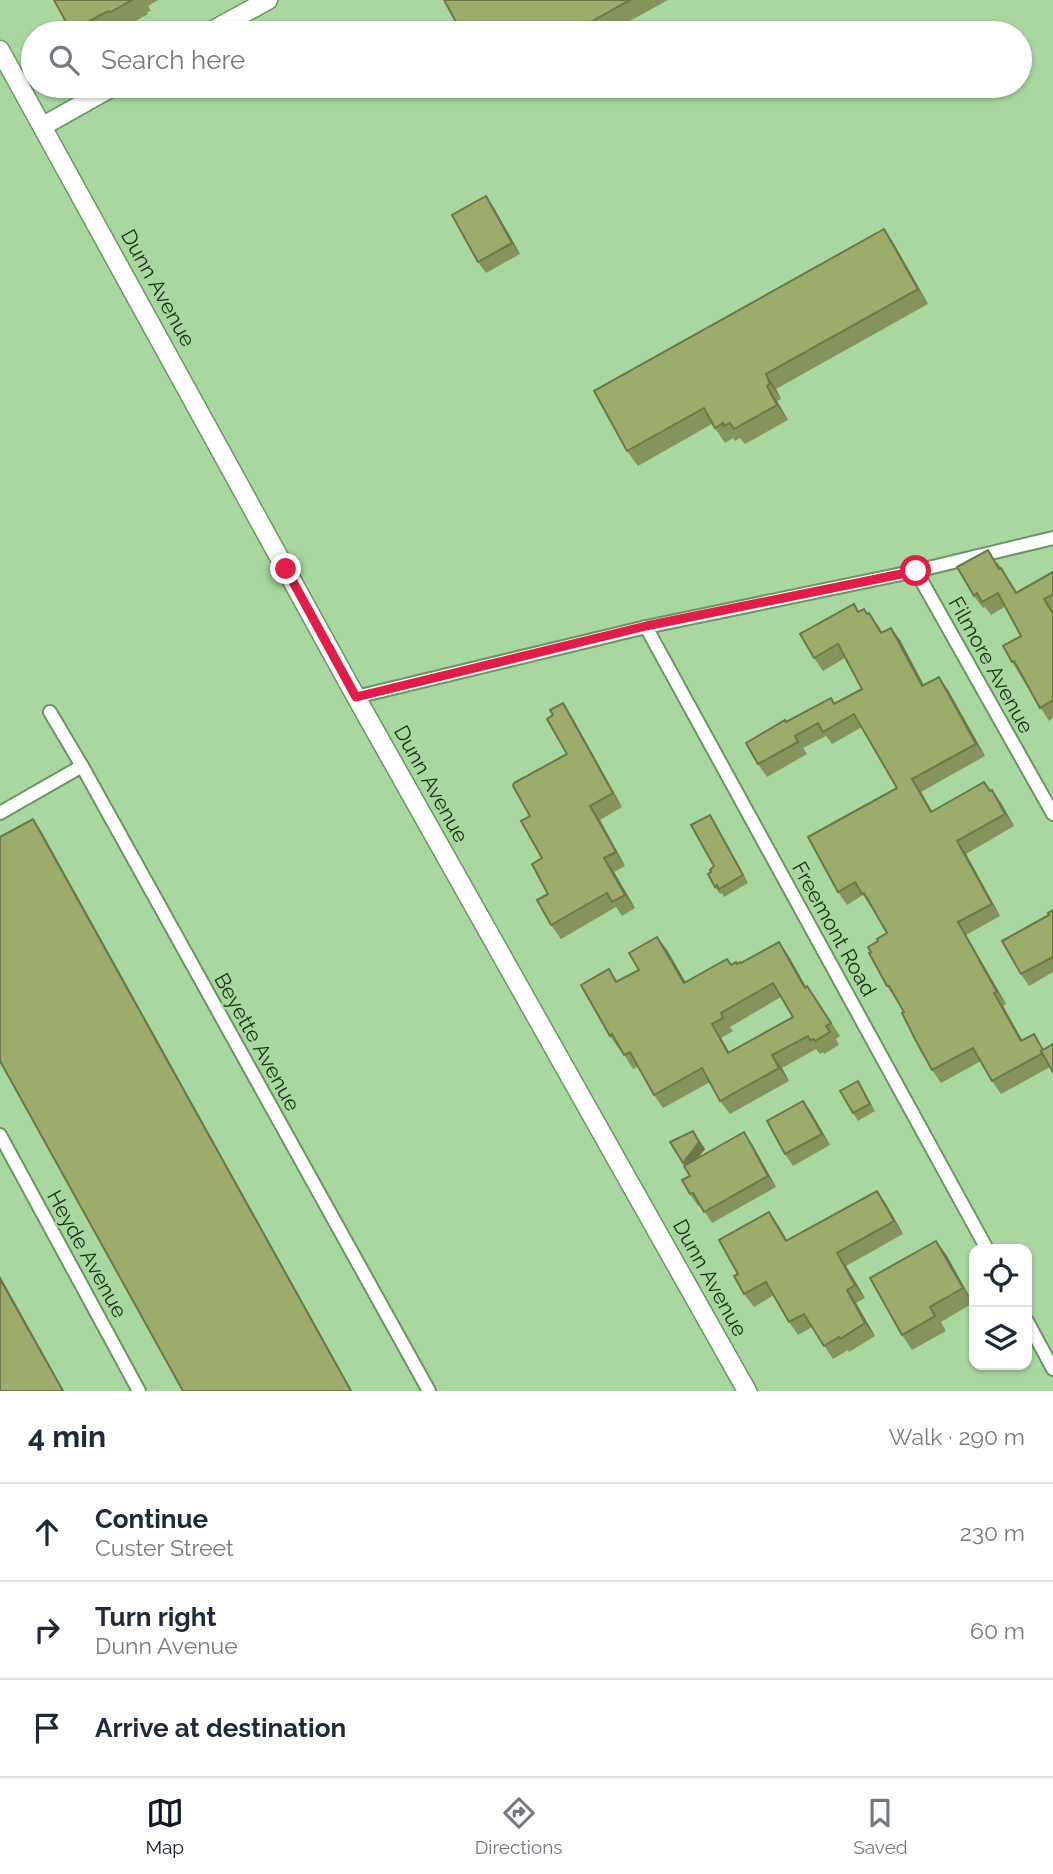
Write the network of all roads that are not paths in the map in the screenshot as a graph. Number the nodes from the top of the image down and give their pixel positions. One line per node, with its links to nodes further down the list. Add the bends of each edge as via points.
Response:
1 (268, 0): 2 (main road)
2 (230, 21)
3 (0, 50): 4 (main road, Dunn Avenue)
4 (21, 87)
5 (27, 98): 7 (main road, Dunn Avenue)
6 (93, 98): 7 (main road)
7 (43, 126): 11 (main road, Dunn Avenue)
8 (1053, 538): 9 (street)
9 (916, 571): 10 (street); 15 (street, Filmore Avenue)
10 (646, 626): 11 (street); 17 (street, Freemont Road)
11 (356, 697): 22 (main road, Dunn Avenue)
12 (50, 712): 13 (street, Beyette Avenue)
13 (82, 766): 14 (street); 21 (street, Beyette Avenue)
14 (0, 813)
15 (1053, 814)
16 (0, 1135): 20 (street, Heyde Avenue)
17 (984, 1244)
18 (1032, 1330): 19 (street)
19 (1053, 1369)
20 (139, 1391)
21 (429, 1391)
22 (747, 1391)

